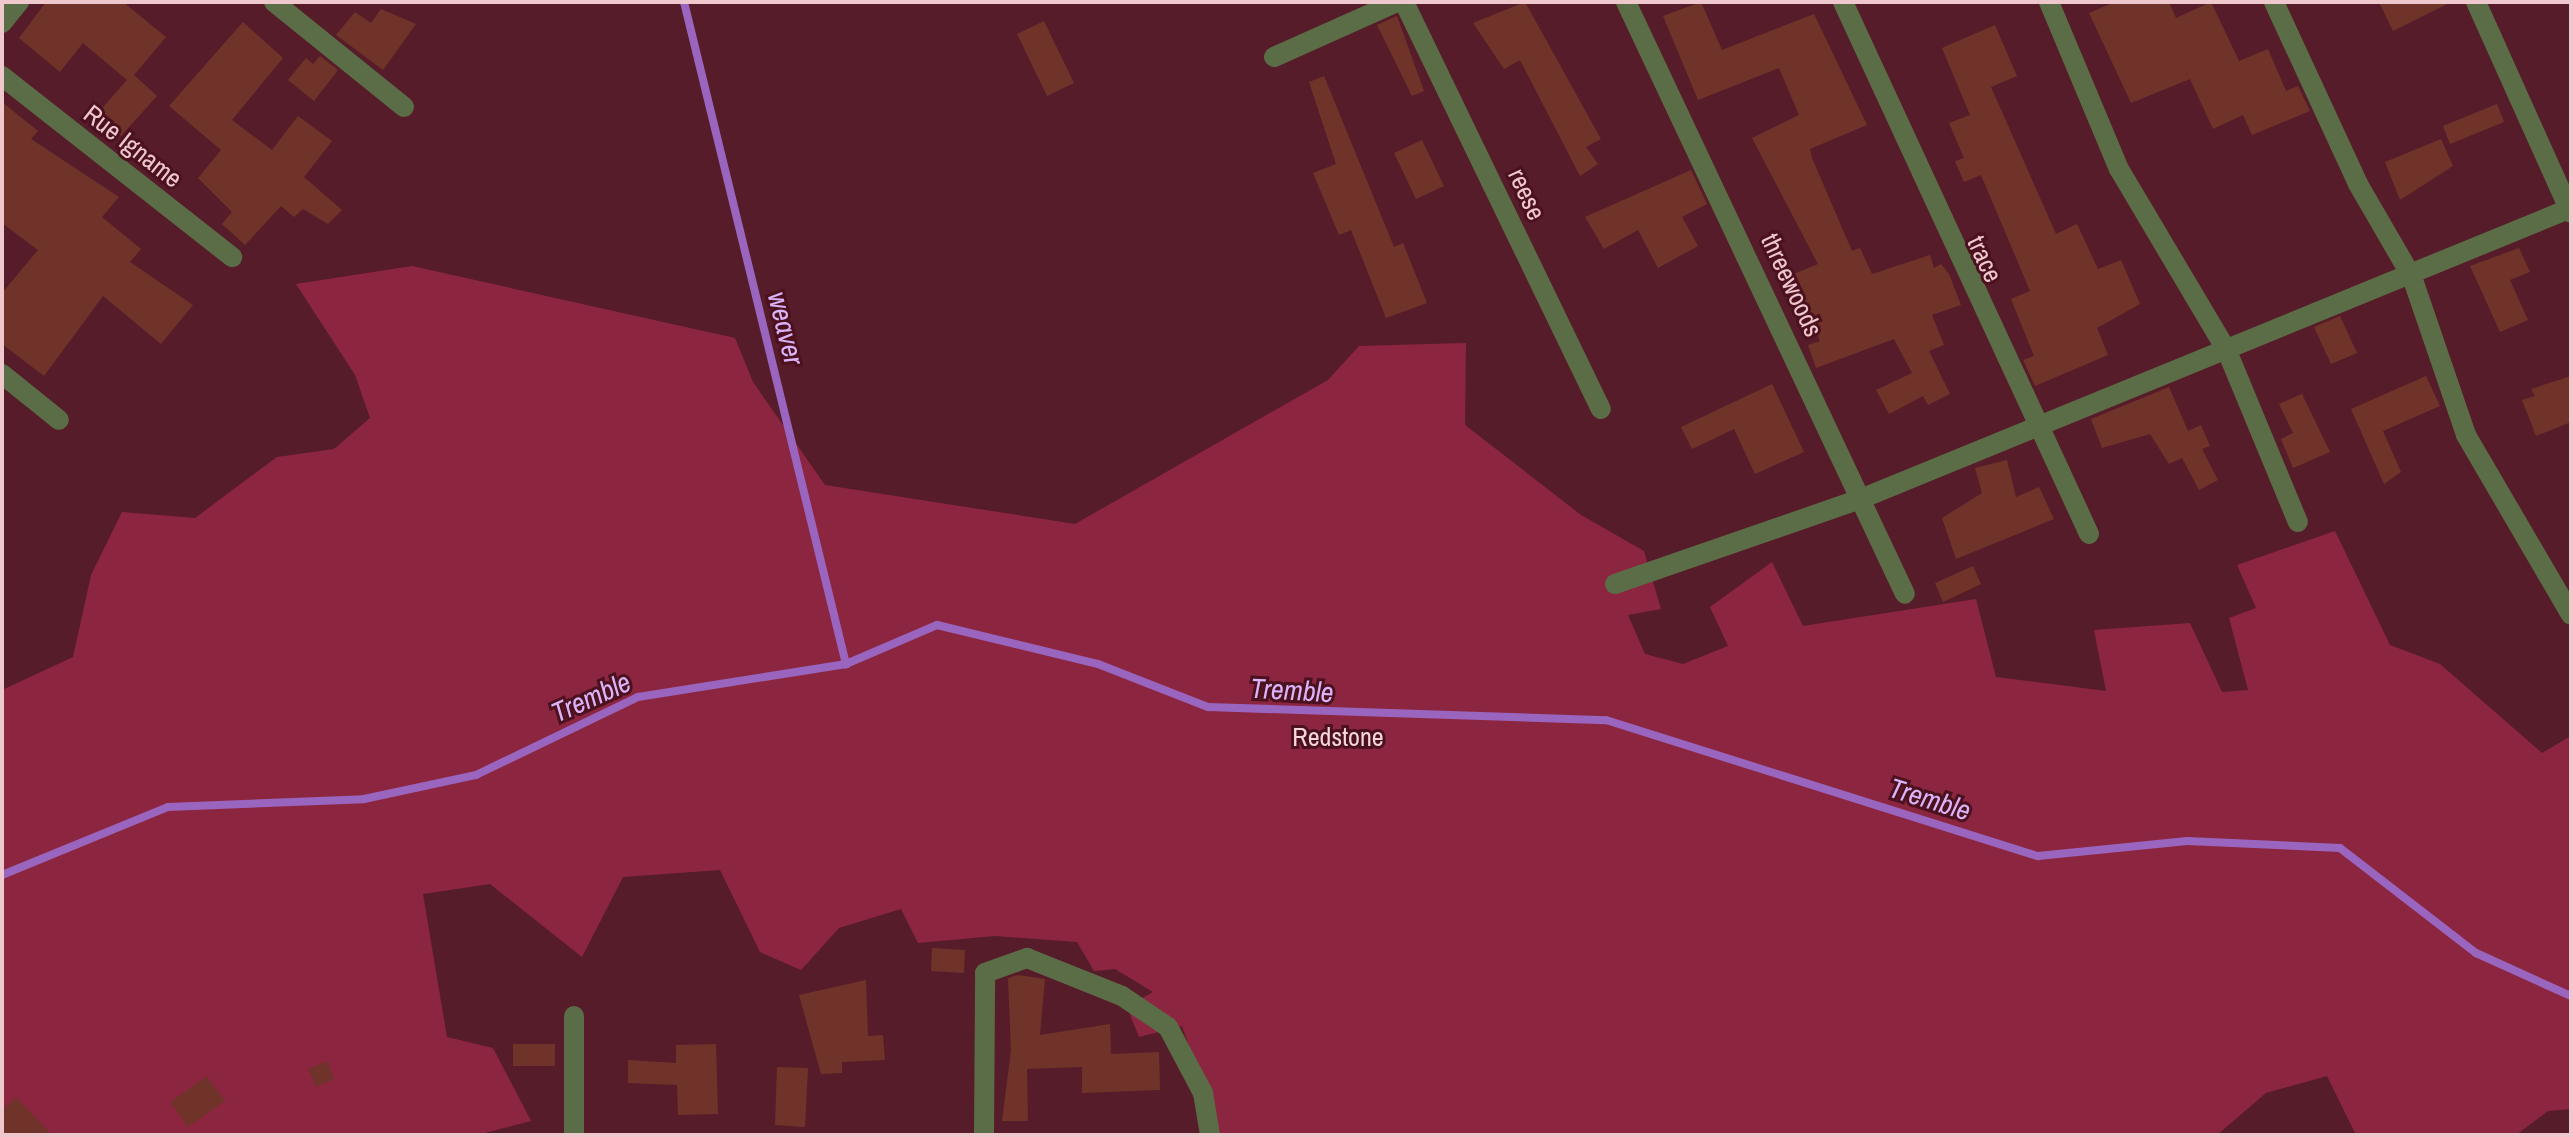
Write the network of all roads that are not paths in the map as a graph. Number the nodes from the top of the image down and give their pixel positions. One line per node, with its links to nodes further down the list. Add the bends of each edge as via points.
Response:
1 (19, 2): 10 (street)
2 (274, 2): 13 (street)
3 (1397, 2): 11 (street)
4 (1404, 2): 19 (street, reese)
5 (1626, 2): 22 (street, threewoods)
6 (1843, 2): 21 (street, trace)
7 (2049, 2): 17 (street, via 2119,169)
8 (2274, 2): 16 (street, via 2358,184)
9 (2476, 2): 14 (street)
10 (2, 23)
11 (1274, 57)
12 (2, 76): 15 (street, Rue Igname)
13 (404, 107)
14 (2570, 210): 16 (street)
15 (232, 257)
16 (2412, 277): 17 (street); 27 (street, via 2466,435)
17 (2227, 351): 21 (street); 23 (street)
18 (2, 374): 20 (street)
19 (1601, 409)
20 (59, 420)
21 (2033, 424): 22 (street); 24 (street, trace)
22 (1863, 498): 25 (street); 26 (street, threewoods)
23 (2298, 522)
24 (2089, 534)
25 (1615, 584)
26 (1905, 594)
27 (2571, 615)
28 (574, 1016): 29 (street)
29 (574, 1135)
30 (984, 1135): 31 (street, via 985,973 1027,958 1122,996 1168,1027 1203,1093)
31 (1210, 1135)

